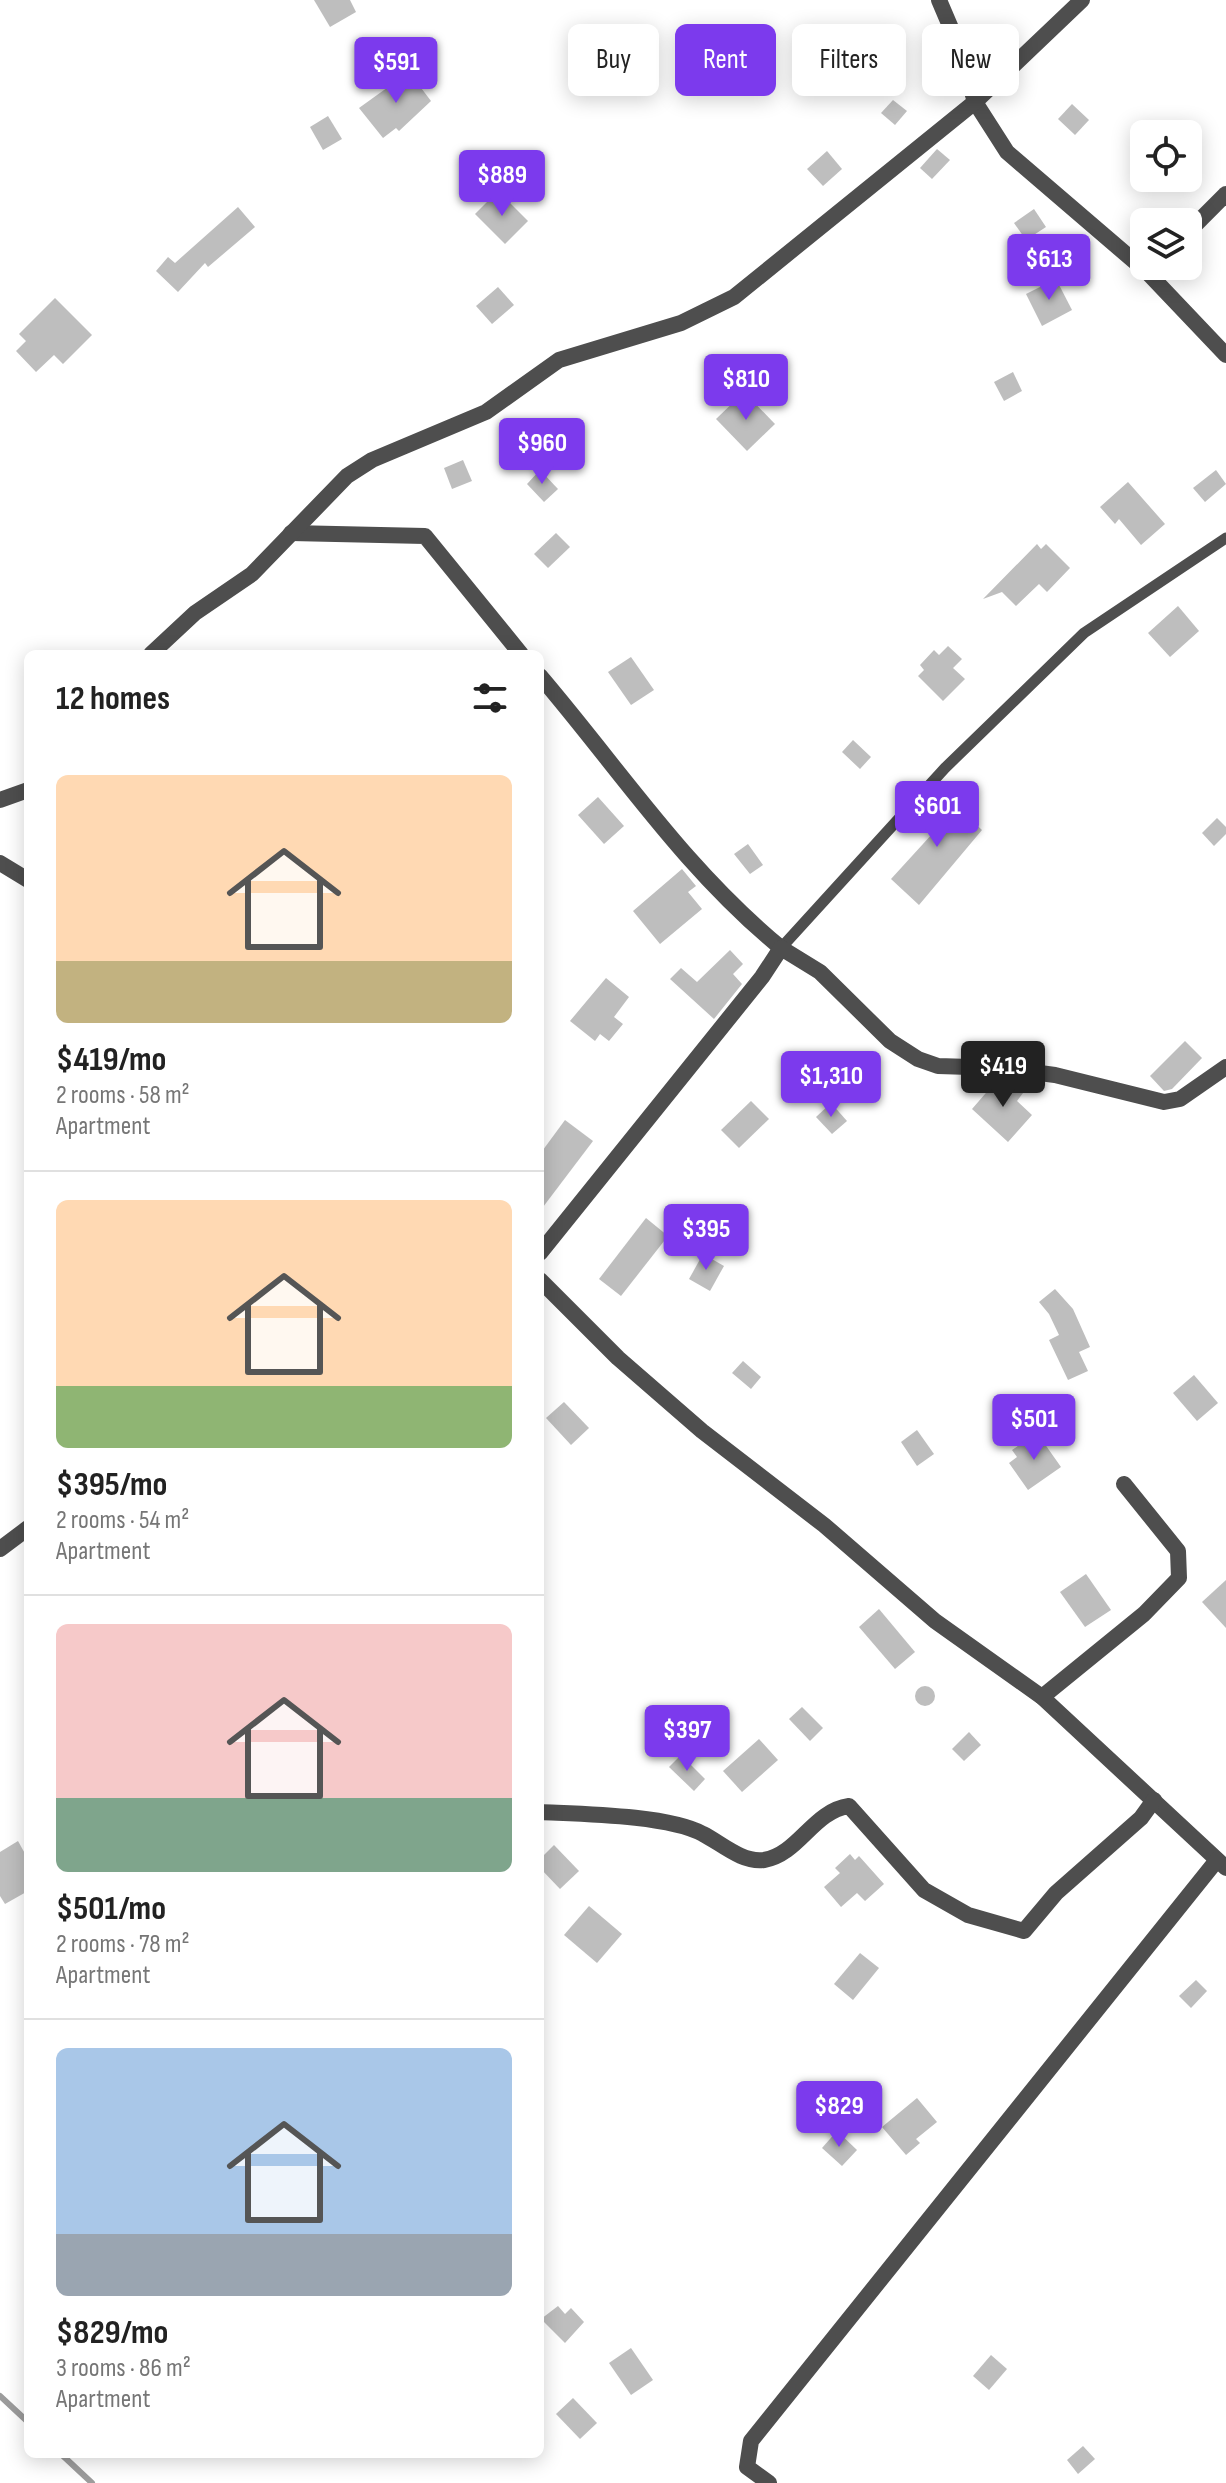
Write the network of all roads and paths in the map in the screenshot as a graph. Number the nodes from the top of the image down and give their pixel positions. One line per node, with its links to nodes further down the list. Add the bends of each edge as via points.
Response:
1 (939, 0): 3 (street)
2 (1082, 0): 3 (street)
3 (975, 102): 6 (street, via 1007,152); 9 (street, via 734,297 681,323 559,360 486,412 372,460 347,476)
4 (1226, 194): 5 (street)
5 (1202, 218)
6 (1130, 252)
7 (1161, 280): 8 (street)
8 (1226, 355)
9 (291, 533): 11 (street, via 252,574 195,613); 12 (street, via 425,536)
10 (1226, 538): 18 (lane, via 1084,633 945,768)
11 (155, 650)
12 (518, 650)
13 (544, 681): 18 (street, via 681,852 731,907)
14 (24, 791): 15 (street)
15 (0, 800)
16 (0, 863): 17 (street)
17 (24, 878)
18 (781, 948): 19 (street, via 820,972 890,1041 938,1066 1055,1075 1164,1102 1180,1099); 20 (street)
19 (1226, 1067)
20 (544, 1248)
21 (544, 1284): 25 (street, via 702,1431 824,1525 935,1621)
22 (1124, 1484): 25 (street, via 1178,1551 1179,1578 1144,1614)
23 (24, 1531): 24 (street)
24 (0, 1549)
25 (1042, 1697): 26 (street)
26 (1154, 1800): 27 (street, via 1141,1818 1056,1893 1024,1931 968,1915 924,1890 849,1806 833,1808 782,1855 760,1861 736,1854 700,1832 670,1824); 28 (street)
27 (544, 1812)
28 (1222, 1864): 29 (street, via 751,2441 747,2467)
29 (769, 2483)

